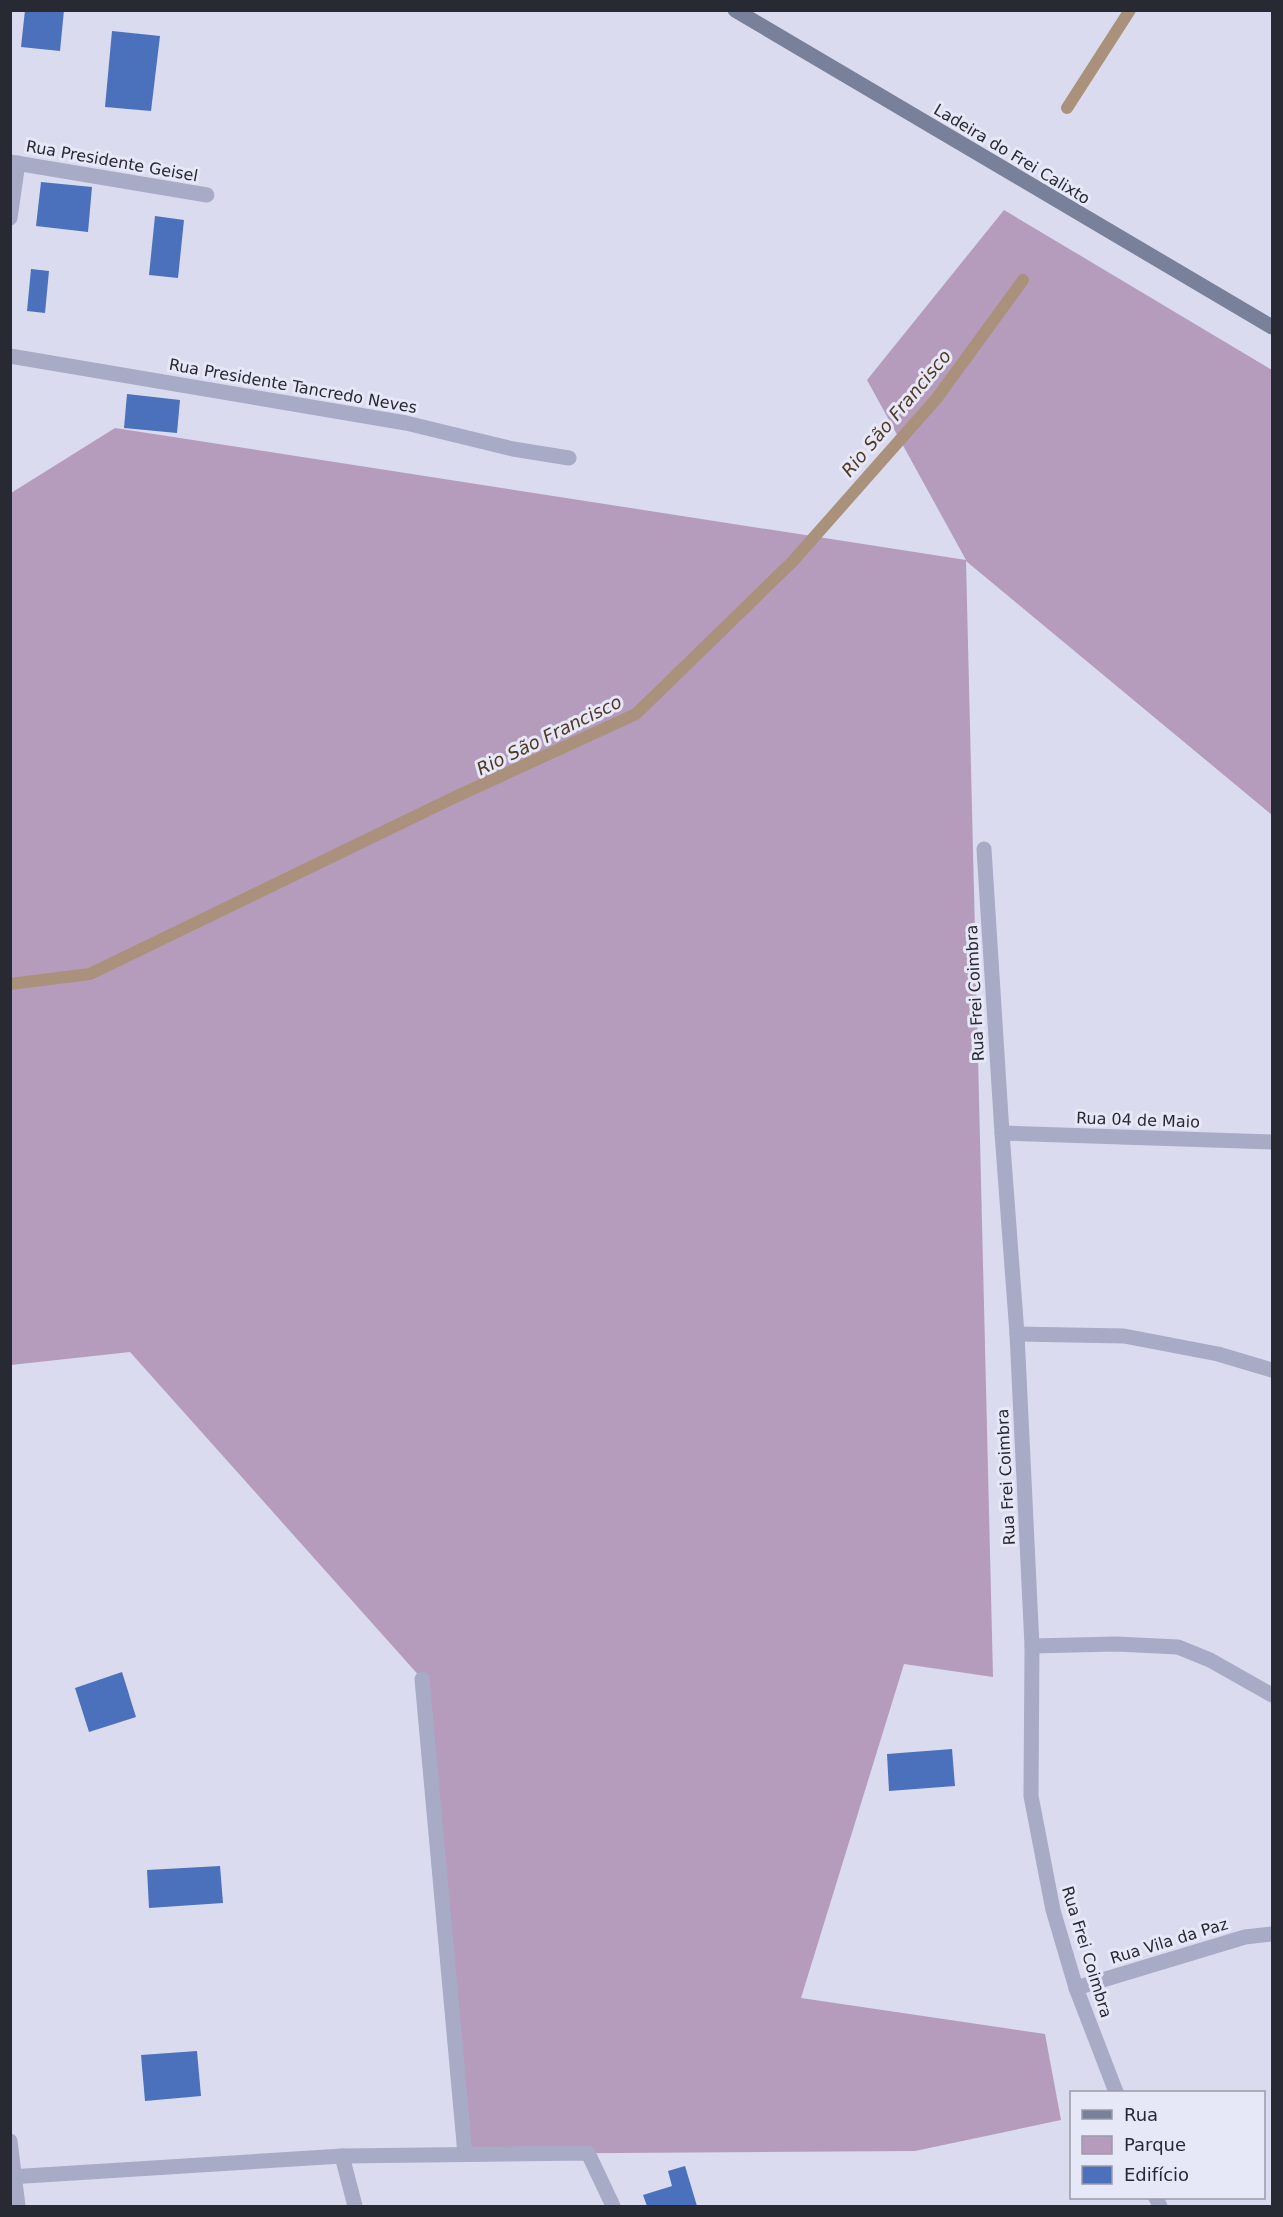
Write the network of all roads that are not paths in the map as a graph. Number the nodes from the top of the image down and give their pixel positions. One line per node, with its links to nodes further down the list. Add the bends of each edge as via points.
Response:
1 (735, 10): 5 (street, Ladeira do Frei Calixto)
2 (14, 162): 3 (street, Rua Presidente Geisel); 4 (street)
3 (207, 195)
4 (10, 219)
5 (1272, 327)
6 (10, 356): 7 (street, Rua Presidente Tancredo Neves, via 406,423)
7 (569, 458)
8 (984, 849): 9 (street, Rua Frei Coimbra)
9 (1002, 1134): 10 (street, Rua 04 de Maio); 11 (street, Rua Frei Coimbra)
10 (1272, 1142)
11 (1017, 1334): 12 (street, via 1124,1336 1218,1354); 13 (street, Rua Frei Coimbra)
12 (1272, 1370)
13 (1032, 1646): 15 (street, via 1178,1647); 17 (street, Rua Frei Coimbra, via 1031,1796 1053,1910)
14 (422, 1679): 20 (street)
15 (1272, 1695)
16 (1272, 1934): 17 (street, Rua Vila da Paz, via 1245,1936)
17 (1076, 1988): 18 (street, Rua Frei Coimbra)
18 (1116, 2091)
19 (10, 2141): 22 (street)
20 (465, 2154): 21 (street); 25 (street, via 588,2153)
21 (342, 2156): 22 (street); 24 (street)
22 (12, 2177): 23 (street)
23 (18, 2206)
24 (355, 2206)
25 (613, 2206)

